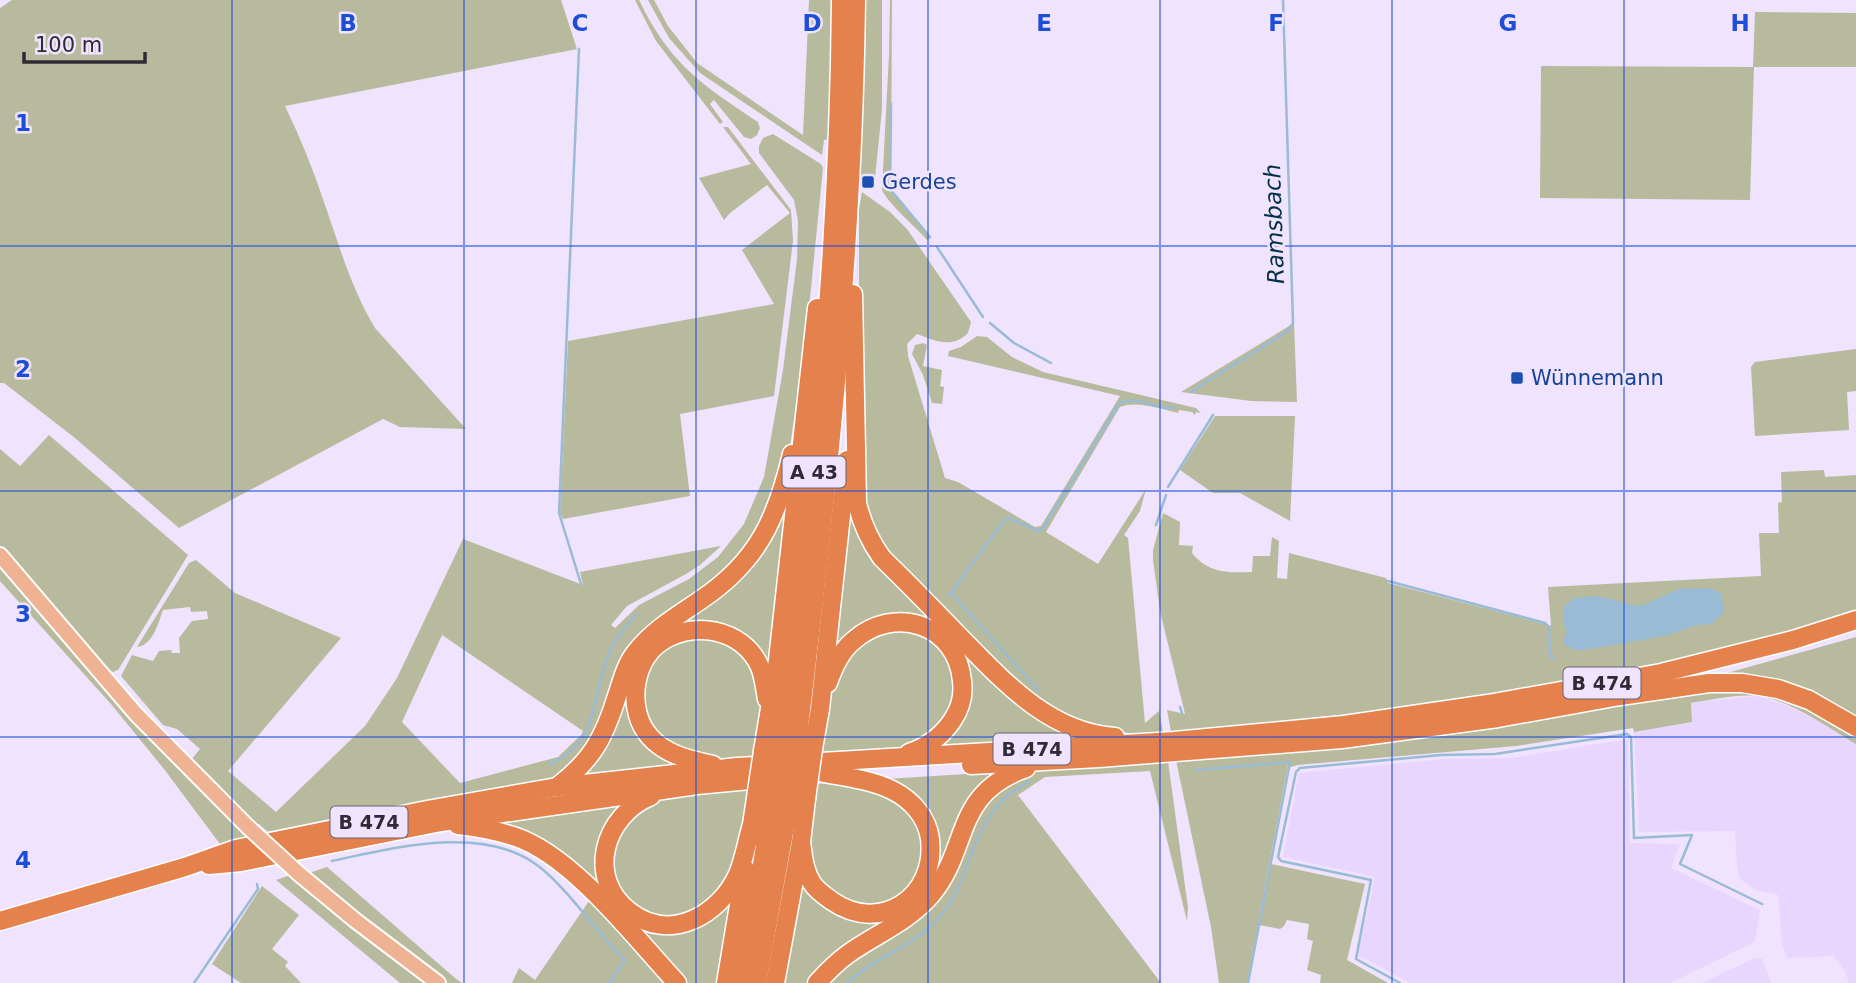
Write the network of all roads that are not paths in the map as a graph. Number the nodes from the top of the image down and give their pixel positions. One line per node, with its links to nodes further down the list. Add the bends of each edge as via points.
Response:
1 (841, 0): 3 (highway, A 43)
2 (856, 0): 3 (highway, A 43)
3 (844, 148): 4 (highway, A 43)
4 (842, 195): 5 (highway, via 853,273); 6 (highway, via 824,246); 15 (highway, A 43, via 840,344 827,489)
5 (854, 377): 11 (highway); 14 (highway, via 857,503 862,524 882,558 1030,704 1102,737)
6 (806, 396): 13 (highway); 21 (highway, via 789,467 766,533 735,574 642,645 627,669 598,745)
7 (0, 555): 28 (main road, bridge, via 136,715 248,827 356,921)
8 (1856, 620): 14 (highway, B 474, via 1661,673 1488,704 1344,725)
9 (1856, 632): 10 (highway, B 474)
10 (1620, 696): 12 (highway, via 1709,683 1760,685 1809,700); 16 (highway, B 474, via 1342,739)
11 (820, 709): 15 (highway); 17 (highway, via 830,678 852,641 890,622 930,629 957,654 964,694 958,713 933,742)
12 (1856, 727)
13 (767, 730): 15 (highway); 18 (highway, via 764,679 743,645 725,634 689,630 673,635 650,652 637,677 635,693 638,715 648,735 684,759)
14 (1174, 741): 17 (highway, B 474)
15 (788, 751): 22 (highway, A 43, bridge); 22 (highway, bridge)
16 (1099, 758): 19 (highway, B 474); 34 (highway, via 1028,767 989,787 968,816 932,894 916,911 846,955)
17 (890, 760): 18 (highway, B 474)
18 (737, 767): 21 (highway, B 474)
19 (824, 773): 20 (highway, B 474); 25 (highway, via 873,782 909,800 929,833 932,854 926,877 916,894 894,909 870,914 849,911 812,885)
20 (697, 785): 23 (highway, B 474); 24 (highway, via 638,801 614,825 604,859 616,897 629,911 652,923 678,925 713,909 738,873)
21 (557, 787): 26 (highway, B 474, via 236,849)
22 (781, 799): 24 (highway); 25 (highway); 31 (highway, A 43); 32 (highway, A 43)
23 (441, 822): 26 (highway, B 474, via 241,862); 29 (highway, via 516,837 552,856 579,878)
24 (751, 828): 30 (highway)
25 (801, 842): 33 (highway)
26 (185, 867): 27 (highway, B 474)
27 (0, 921)
28 (438, 983)
29 (677, 983)
30 (726, 983)
31 (742, 983)
32 (757, 983)
33 (775, 983)
34 (817, 983)

